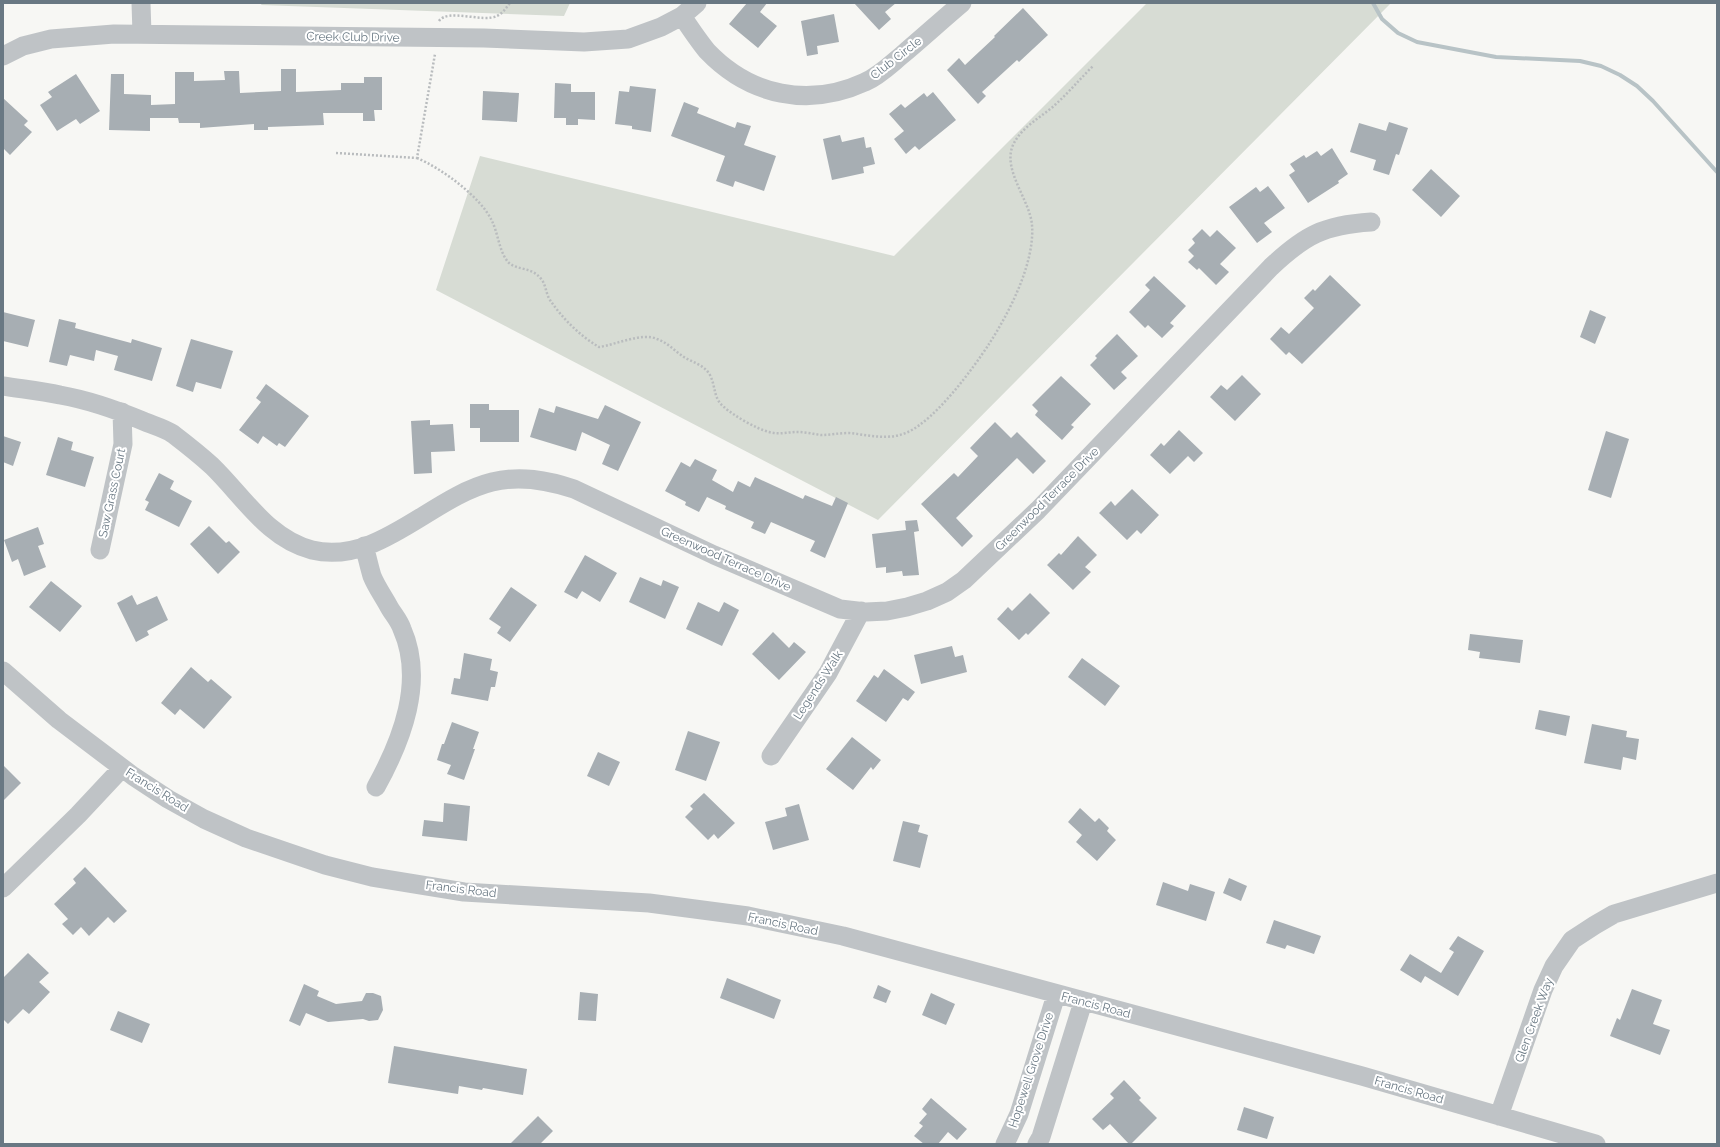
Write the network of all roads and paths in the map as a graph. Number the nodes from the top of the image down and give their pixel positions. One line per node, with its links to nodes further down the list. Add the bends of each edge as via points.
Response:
1 (141, 3): 7 (street)
2 (510, 3): 6 (path, via 495,17 450,15 441,18)
3 (697, 3): 5 (street, Creek Club Drive)
4 (962, 3): 5 (street, Club Circle, via 888,66 866,81 825,95 804,96 775,92 740,78 707,50)
5 (682, 16): 7 (street, Creek Club Drive, via 628,39 584,42 484,38)
6 (439, 25)
7 (142, 34): 9 (street, Creek Club Drive, via 51,39 23,46)
8 (437, 47): 12 (path)
9 (3, 56)
10 (1093, 66): 12 (path, via 1056,104 1030,124 1012,148 1011,165 1026,201 1032,225 1030,250 1019,288 1007,316 971,371 921,425 897,436 878,437 836,432 823,435 771,433 726,408 717,400 710,375 703,367 657,338 648,337 599,347 592,343 558,311 542,281 534,273 529,269 512,266 508,262 492,220 476,200 437,169)
11 (336, 153): 12 (path)
12 (417, 158)
13 (1371, 222): 18 (street, Greenwood Terrace Drive, via 1329,228 1292,247 1038,510 964,580 947,592 908,607 887,611)
14 (3, 386): 15 (street, Greenwood Terrace Drive, via 61,395)
15 (122, 412): 16 (street, Greenwood Terrace Drive, via 171,432 212,466 274,532 292,543 312,550 333,552 354,550); 17 (street, Saw Grass Court, via 123,444)
16 (364, 546): 18 (street, Greenwood Terrace Drive, via 374,543 463,492 491,482 533,479 574,488 714,555 840,609); 22 (street, via 372,576 402,627 413,668 412,689 402,730)
17 (100, 550)
18 (861, 611): 20 (street, Legends Walk, via 828,673)
19 (3, 671): 21 (street, Francis Road, via 59,720)
20 (771, 756)
21 (122, 768): 24 (street); 25 (street, Francis Road, via 168,799 246,838 325,865 372,877 464,892 649,903 748,916 843,936)
22 (376, 787)
23 (1717, 883): 27 (street, Glen Creek Way, via 1614,914 1572,940 1554,966 1543,990)
24 (3, 888)
25 (1056, 995): 26 (street, Francis Road); 28 (street, Hopewell Grove Drive, via 1019,1114)
26 (1083, 1002): 27 (street, Francis Road, via 1362,1076); 29 (street)
27 (1500, 1116): 30 (street, Francis Road)
28 (1005, 1144)
29 (1037, 1144)
30 (1596, 1144)

